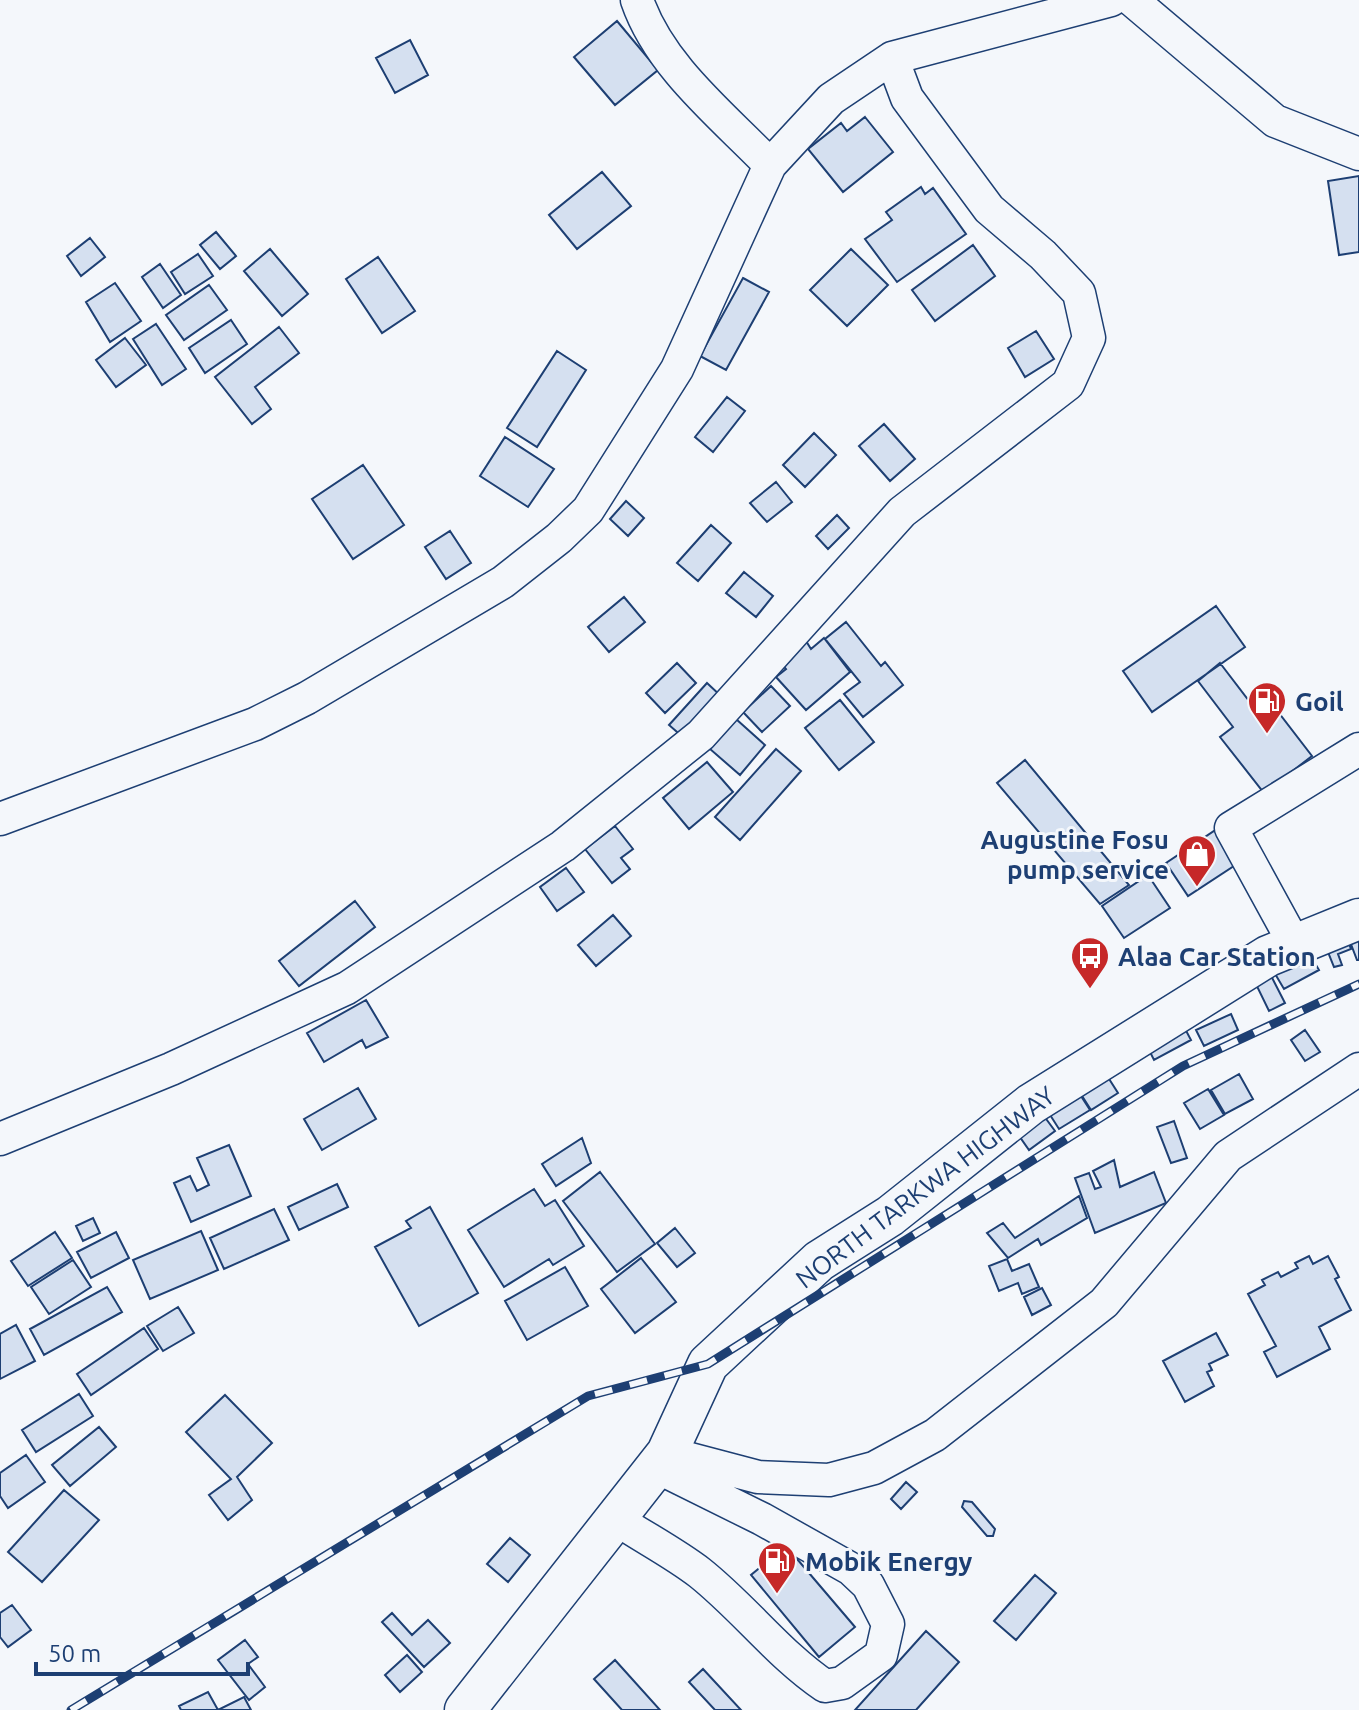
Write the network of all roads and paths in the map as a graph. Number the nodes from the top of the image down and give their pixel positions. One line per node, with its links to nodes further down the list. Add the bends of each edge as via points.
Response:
1 (637, 0): 6 (street, via 673,64)
2 (1111, 0): 4 (street)
3 (1132, 0): 5 (street, via 1275,121)
4 (892, 58): 6 (street, via 831,99); 12 (street, via 915,110 989,209 1079,293 1089,338 1068,384 902,512 701,735 563,846 347,988 171,1069)
5 (1359, 154)
6 (770, 165): 8 (street, via 677,369 588,510 559,538 503,582 294,705 241,730)
7 (1359, 749): 10 (street, via 1231,828)
8 (0, 819)
9 (1359, 919): 10 (main road, NORTH TARKWA HIGHWAY)
10 (1295, 945): 13 (main road, NORTH TARKWA HIGHWAY, via 1268,956 1031,1104 890,1216 819,1261 708,1364)
11 (1359, 1069): 13 (street, via 1228,1156 1104,1303 935,1435 874,1468 829,1480 758,1477)
12 (0, 1139)
13 (662, 1460): 14 (main road, NORTH TARKWA HIGHWAY); 14 (street, via 851,1569 868,1585 888,1624 881,1655 842,1683 825,1686 698,1572)
14 (616, 1519): 15 (main road, NORTH TARKWA HIGHWAY)
15 (465, 1710)

